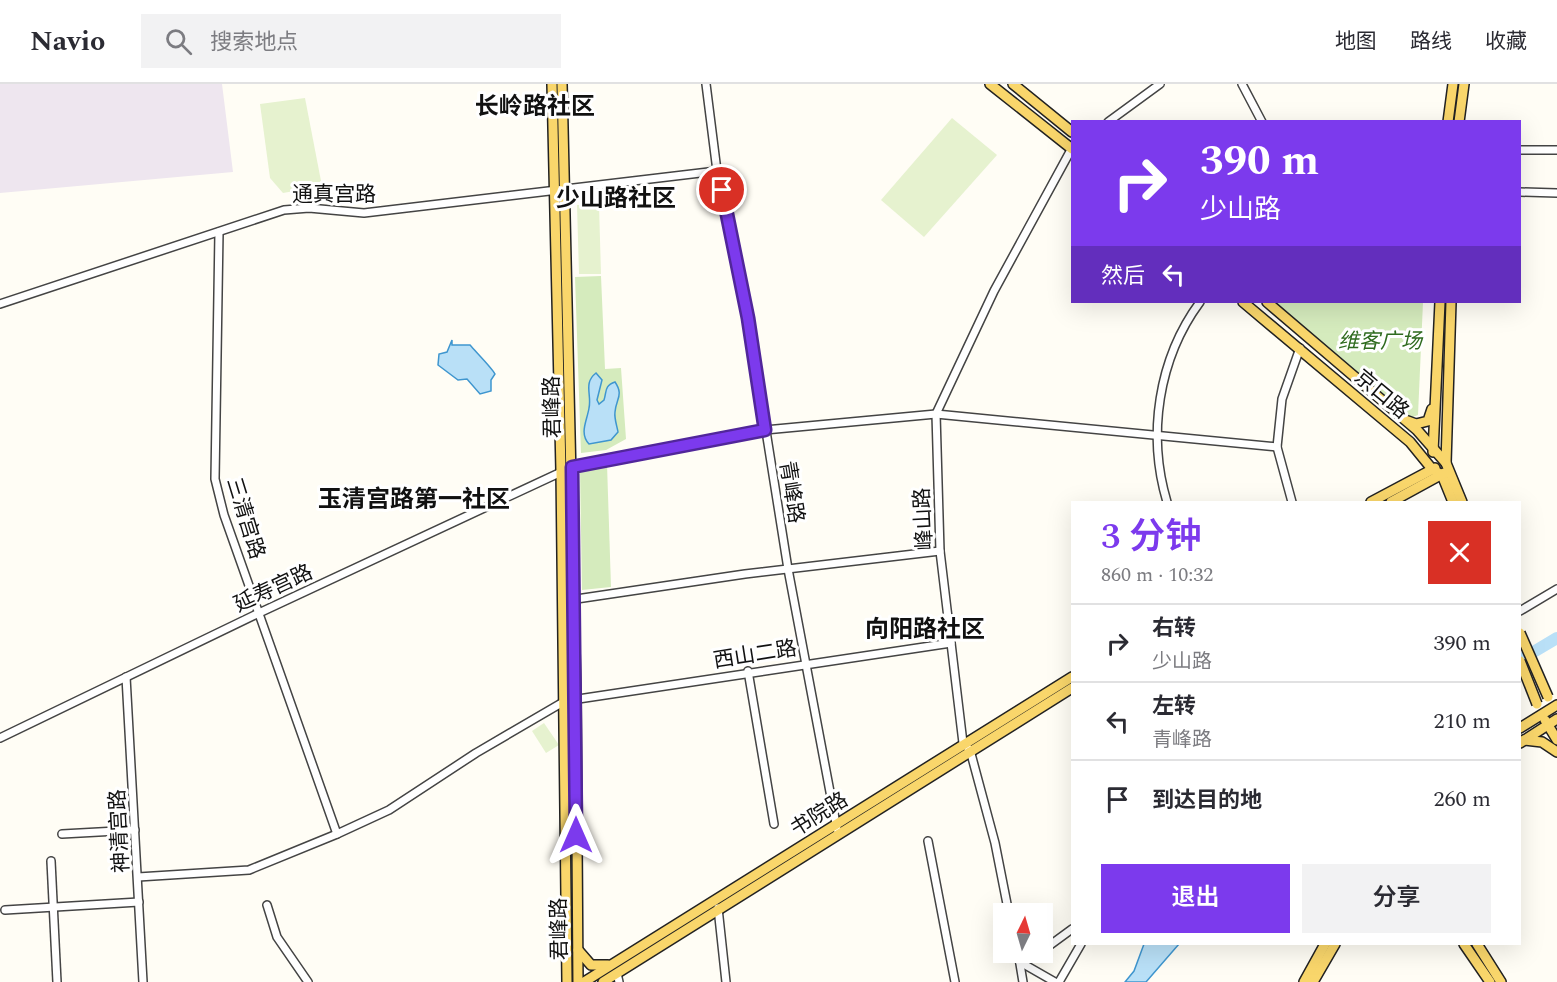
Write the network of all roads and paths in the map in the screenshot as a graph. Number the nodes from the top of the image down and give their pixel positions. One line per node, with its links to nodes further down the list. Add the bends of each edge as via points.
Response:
1 (552, 84): 21 (main road, 君峰路)
2 (562, 84): 20 (main road, 君峰路)
3 (706, 84): 19 (street, 青峰路)
4 (990, 84): 15 (main road)
5 (1013, 84): 14 (main road)
6 (1160, 84): 10 (street)
7 (1242, 84): 11 (street)
8 (1453, 84): 12 (main road)
9 (1464, 84): 13 (main road)
10 (1111, 120)
11 (1261, 120)
12 (1448, 120)
13 (1459, 120)
14 (1071, 131)
15 (1071, 147)
16 (1071, 150): 33 (street, 峰山路, via 994,291)
17 (1521, 150): 18 (street)
18 (1557, 150)
19 (717, 171): 20 (street, 通真宫路); 35 (street, 青峰路, via 748,318)
20 (566, 188): 21 (street, 通真宫路); 39 (main road, 君峰路)
21 (555, 189): 24 (street, 通真宫路, via 364,213 300,208); 42 (main road, 君峰路)
22 (1521, 192): 23 (street)
23 (1557, 193)
24 (219, 232): 30 (street, 通真宫路); 55 (street, 三清宫路, via 216,479 224,515)
25 (1199, 303): 36 (street, via 1168,360)
26 (1244, 303): 31 (main road, 京口路)
27 (1268, 303): 34 (main road, 京口路)
28 (1440, 303): 32 (main road)
29 (1451, 303): 41 (main road)
30 (0, 304)
31 (1300, 348): 37 (street, via 1282,399); 40 (main road, 京口路, via 1410,442)
32 (1436, 398): 34 (main road, via 1428,421); 38 (main road)
33 (936, 414): 35 (street, 延寿宫路); 36 (street, 延寿宫路); 49 (street, 峰山路)
34 (1407, 421): 38 (main road, 京口路)
35 (765, 430): 39 (street, 延寿宫路); 50 (street, 青峰路)
36 (1155, 436): 37 (street, 延寿宫路); 43 (street)
37 (1277, 447): 44 (street)
38 (1434, 449): 40 (main road); 41 (main road, 京口路)
39 (572, 467): 42 (street, 延寿宫路); 52 (main road, 君峰路)
40 (1432, 469): 41 (main road); 45 (main road)
41 (1445, 470): 46 (main road); 47 (main road, 京口路); 48 (main road, 京口路)
42 (561, 471): 53 (main road, 君峰路); 55 (street, 延寿宫路)
43 (1167, 501)
44 (1292, 501)
45 (1373, 501)
46 (1393, 501)
47 (1453, 501)
48 (1461, 501)
49 (940, 551): 50 (street); 57 (street, 峰山路)
50 (788, 569): 52 (street); 58 (street, 青峰路)
51 (1557, 589): 54 (street)
52 (574, 600): 53 (street); 64 (main road, 君峰路)
53 (563, 601): 65 (main road, 君峰路)
54 (1521, 610)
55 (260, 613): 61 (street, 延寿宫路); 80 (street, 三清宫路)
56 (1521, 635): 66 (main road, bridge)
57 (951, 643): 58 (street, 西山二路); 74 (street, 峰山路)
58 (805, 663): 60 (street, 西山二路); 77 (street, 青峰路)
59 (1521, 664): 67 (main road, bridge)
60 (748, 671): 64 (street, 西山二路); 76 (street)
61 (126, 677): 71 (street, 延寿宫路); 78 (street, 神清宫路)
62 (1071, 678): 74 (main road, 书院路)
63 (1071, 689): 74 (main road, 书院路)
64 (576, 698): 65 (street, 西山二路); 98 (main road, 君峰路)
65 (565, 700): 80 (street, via 389,810); 105 (main road, 君峰路)
66 (1556, 707): 67 (main road)
67 (1542, 714): 69 (main road); 70 (main road)
68 (1557, 719): 69 (main road)
69 (1548, 724): 72 (main road); 73 (main road)
70 (1521, 727)
71 (0, 738)
72 (1557, 740)
73 (1522, 741): 75 (main road, via 1542,742)
74 (967, 747): 77 (main road, 书院路); 81 (main road, 书院路); 86 (street, 峰山路, via 995,843)
75 (1557, 752)
76 (774, 824)
77 (836, 824): 81 (street, 青峰路); 101 (main road, 书院路)
78 (135, 830): 79 (street); 84 (street, 神清宫路)
79 (62, 834)
80 (337, 834): 84 (street, via 249,870)
81 (838, 835): 89 (main road, 书院路)
82 (928, 841): 110 (street)
83 (51, 861): 88 (street)
84 (138, 877): 85 (street, 神清宫路)
85 (139, 902): 88 (street); 103 (street, 神清宫路)
86 (1007, 903)
87 (267, 904): 104 (street, via 277,937)
88 (53, 907): 90 (street); 102 (street)
89 (718, 908): 101 (main road, 书院路); 109 (street)
90 (5, 910)
91 (1071, 930): 92 (street)
92 (1053, 943)
93 (1081, 945): 112 (street)
94 (1324, 945): 113 (main road)
95 (1334, 945): 114 (main road)
96 (1465, 945): 115 (main road)
97 (1478, 945): 116 (main road)
98 (577, 947): 101 (main road, via 591,965); 106 (main road, 君峰路)
99 (1020, 963): 111 (street)
100 (1022, 963): 112 (street)
101 (615, 973): 107 (main road, 书院路); 108 (main road, 书院路)
102 (57, 982)
103 (143, 982)
104 (308, 982)
105 (567, 982)
106 (578, 982)
107 (584, 982)
108 (603, 982)
109 (726, 982)
110 (955, 982)
111 (1023, 982)
112 (1057, 982)
113 (1304, 982)
114 (1313, 982)
115 (1490, 982)
116 (1501, 982)

